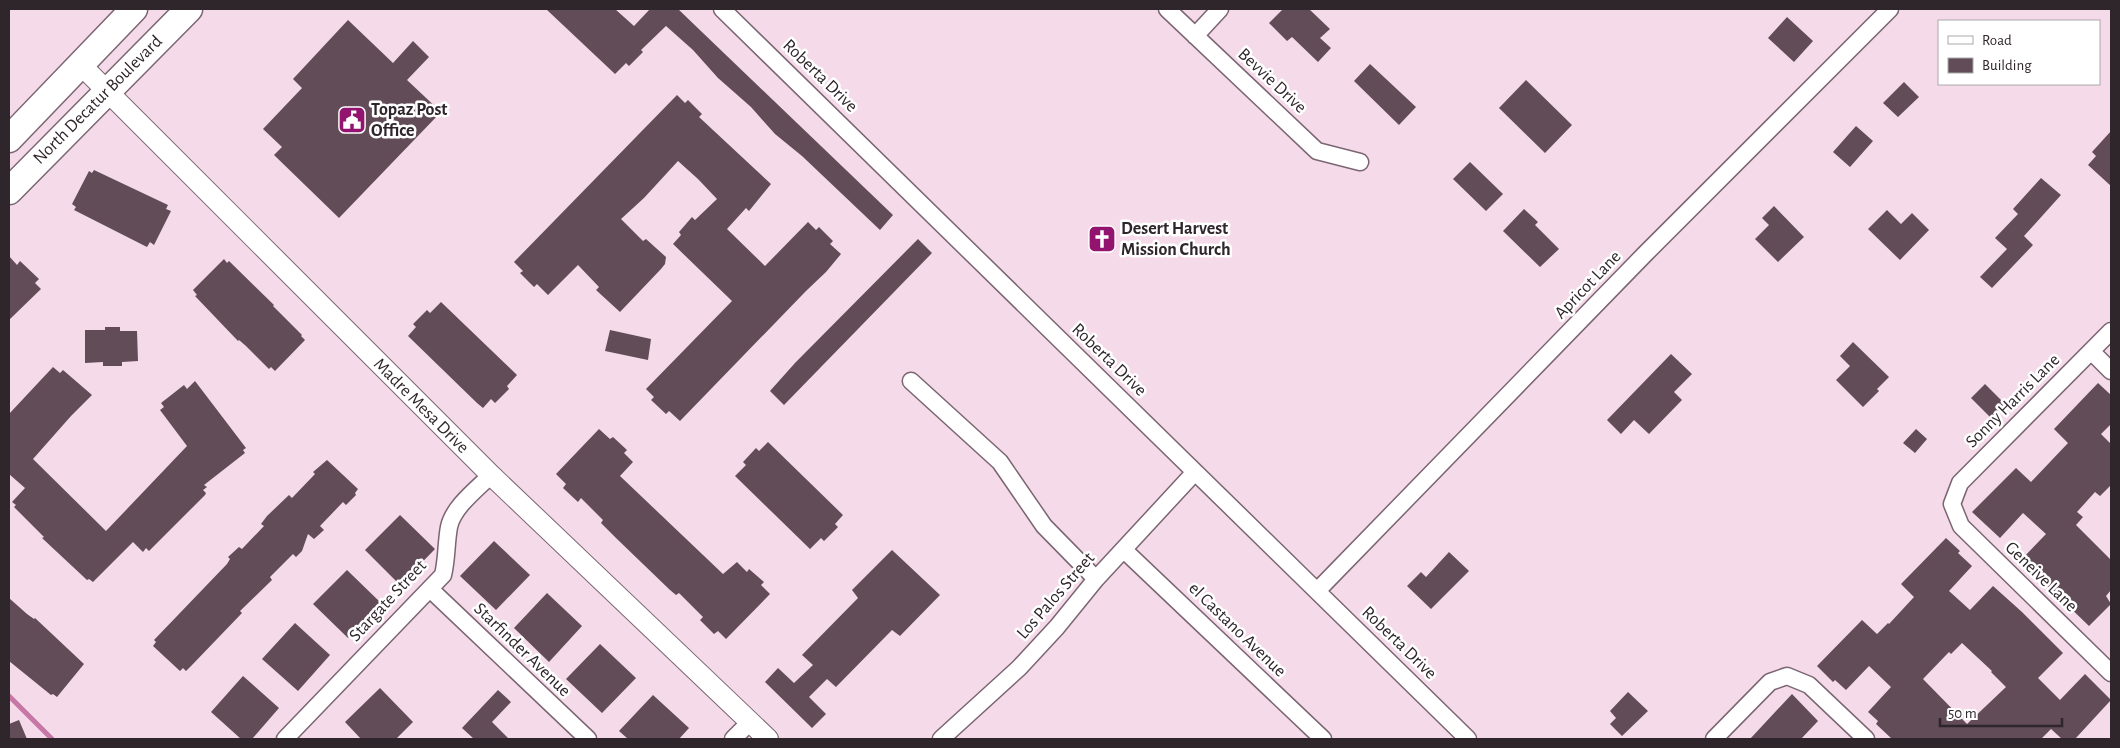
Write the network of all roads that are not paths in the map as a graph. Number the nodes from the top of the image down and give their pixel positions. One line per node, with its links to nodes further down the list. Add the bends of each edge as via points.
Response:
1 (134, 9): 8 (main road, North Decatur Boulevard)
2 (189, 9): 9 (main road, North Decatur Boulevard)
3 (722, 9): 17 (street, Roberta Drive)
4 (1167, 9): 7 (street, Bevvie Drive)
5 (1220, 9): 7 (street)
6 (1890, 9): 23 (street, Apricot Lane, via 1645,254)
7 (1195, 36): 11 (street, Bevvie Drive, via 1316,150)
8 (81, 65): 9 (street, Madre Mesa Drive); 10 (main road, North Decatur Boulevard)
9 (106, 91): 12 (main road, North Decatur Boulevard); 18 (street, Madre Mesa Drive)
10 (9, 139)
11 (1360, 162)
12 (9, 191)
13 (2111, 331): 14 (street, Sonny Harris Lane)
14 (2091, 351): 15 (street); 19 (street, Sonny Harris Lane, via 1960,483)
15 (2111, 371)
16 (911, 381): 21 (street, via 1000,462 1044,526)
17 (1195, 472): 20 (street, Los Palos Street); 23 (street, Roberta Drive)
18 (491, 474): 22 (street, Stargate Street, via 454,514 449,527 443,575); 25 (street, Madre Mesa Drive)
19 (1952, 504): 24 (street, Geneive Lane, via 1960,526)
20 (1124, 550): 21 (street, Los Palos Street); 31 (street, el Castano Avenue)
21 (1096, 579): 30 (street, Los Palos Street, via 1058,627 1019,668)
22 (430, 589): 26 (street, Stargate Street); 27 (street, Starfinder Avenue)
23 (1317, 591): 32 (street, Roberta Drive)
24 (2111, 674)
25 (750, 722): 28 (street); 29 (street, Madre Mesa Drive)
26 (285, 739)
27 (588, 739)
28 (733, 739)
29 (768, 739)
30 (941, 739)
31 (1322, 739)
32 (1468, 739)
33 (1714, 739): 34 (street, via 1770,682 1787,676 1809,685)
34 (1866, 739)

